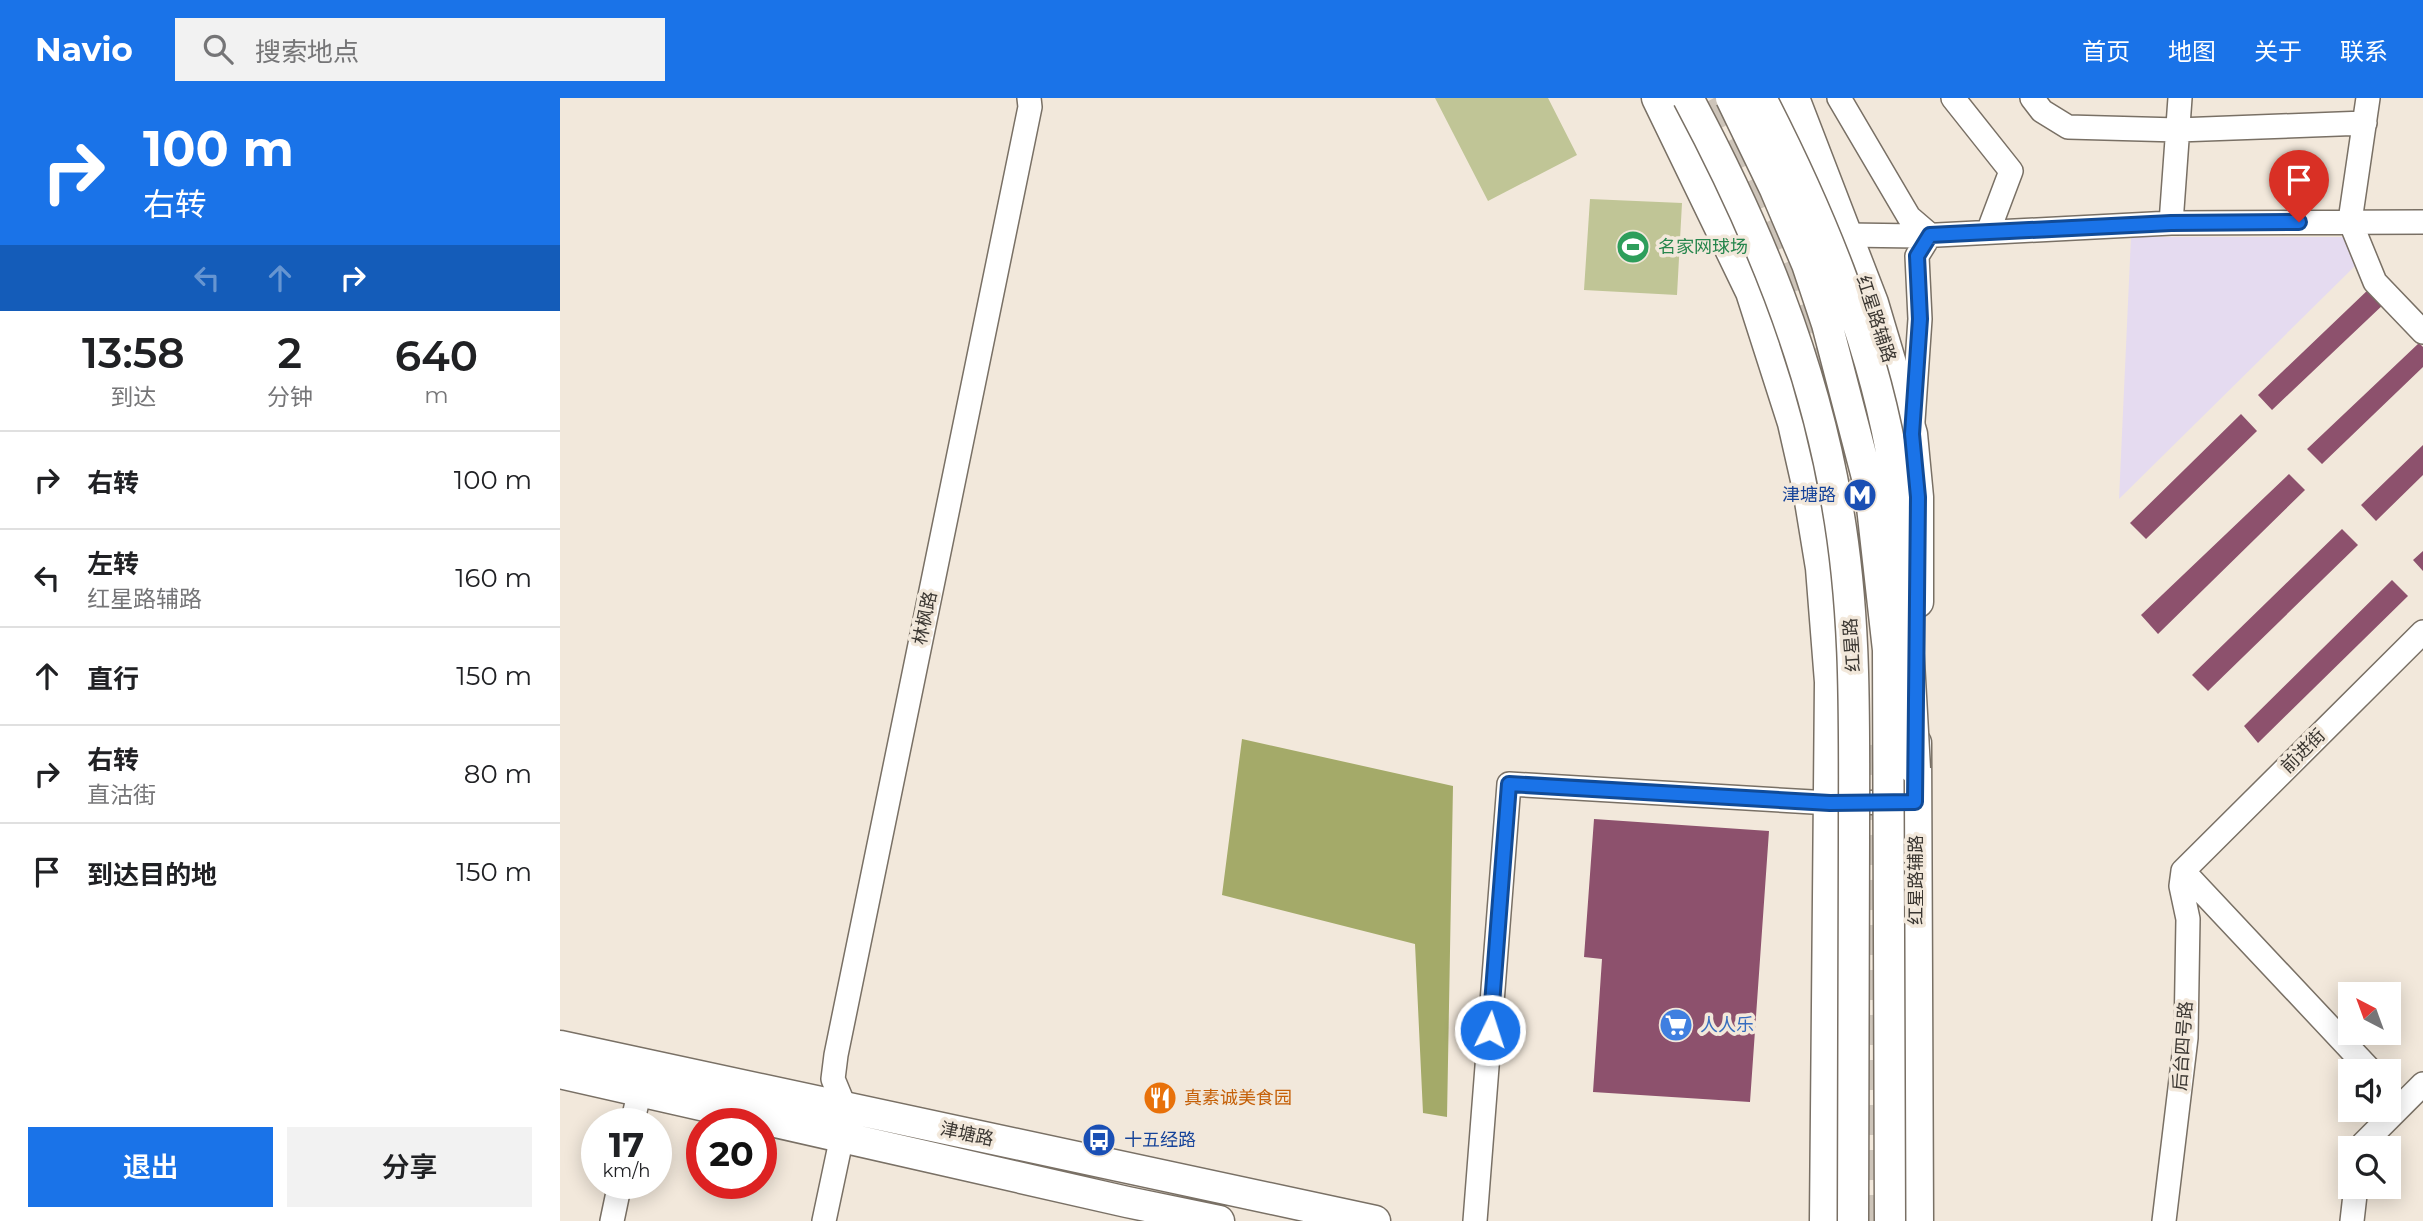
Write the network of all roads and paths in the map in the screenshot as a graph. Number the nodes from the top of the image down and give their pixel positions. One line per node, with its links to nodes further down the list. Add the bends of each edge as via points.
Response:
1 (1029, 98): 34 (street, 林枫路, via 836,1055 833,1079)
2 (1657, 98): 25 (main road, via 1751,292 1793,423 1821,568 1830,754)
3 (1688, 98): 44 (main road, 红星路, bridge, via 1729,174 1768,264 1808,379 1837,505 1854,656)
4 (1731, 98): 38 (main road, 红星路, bridge, via 1807,264 1870,489 1888,650)
5 (1761, 98): 23 (main road, bridge, via 1820,221 1871,365 1901,524)
6 (1794, 98): 19 (main road, 红星路辅路)
7 (1839, 98): 18 (street, via 1909,217)
8 (2032, 98): 13 (street, via 2042,111 2068,127)
9 (2180, 98): 13 (street)
10 (2368, 98): 12 (street)
11 (1961, 100): 17 (street, via 2011,171)
12 (2365, 123): 13 (street); 14 (street)
13 (2178, 130): 16 (street)
14 (2350, 221): 15 (street); 16 (street); 20 (street, via 2375,282)
15 (2423, 222)
16 (2171, 223): 17 (street)
17 (1988, 232): 18 (street)
18 (1930, 235): 19 (street); 21 (street, via 1917,256 1920,319)
19 (1847, 236): 21 (main road, 红星路辅路, via 1873,303)
20 (2423, 332)
21 (1912, 434): 23 (main road, 红星路辅路, via 1918,497)
22 (2418, 647): 26 (street, 前进街)
23 (1915, 769): 24 (main road, 红星路辅路)
24 (1915, 802): 25 (street); 38 (main road, 红星路辅路)
25 (1853, 811): 37 (main road); 43 (street, via 1509,784)
26 (2183, 871): 28 (street); 45 (street, 后台四号路, via 2188,919 2186,1038)
27 (560, 1046): 34 (main road, 津塘路)
28 (2360, 1059)
29 (560, 1073): 31 (main road, 津塘路)
30 (2423, 1084): 32 (street)
31 (640, 1090): 33 (street); 34 (main road, 津塘路)
32 (2401, 1094)
33 (636, 1108)
34 (843, 1122): 40 (street); 41 (main road, 津塘路, via 1127,1202); 42 (main road, 津塘路)
35 (617, 1199): 39 (street)
36 (2355, 1199): 46 (street)
37 (1823, 1214)
38 (1912, 1220)
39 (612, 1221)
40 (824, 1221)
41 (1219, 1221)
42 (1375, 1221)
43 (1475, 1221)
44 (1853, 1221)
45 (2164, 1221)
46 (2352, 1221)

